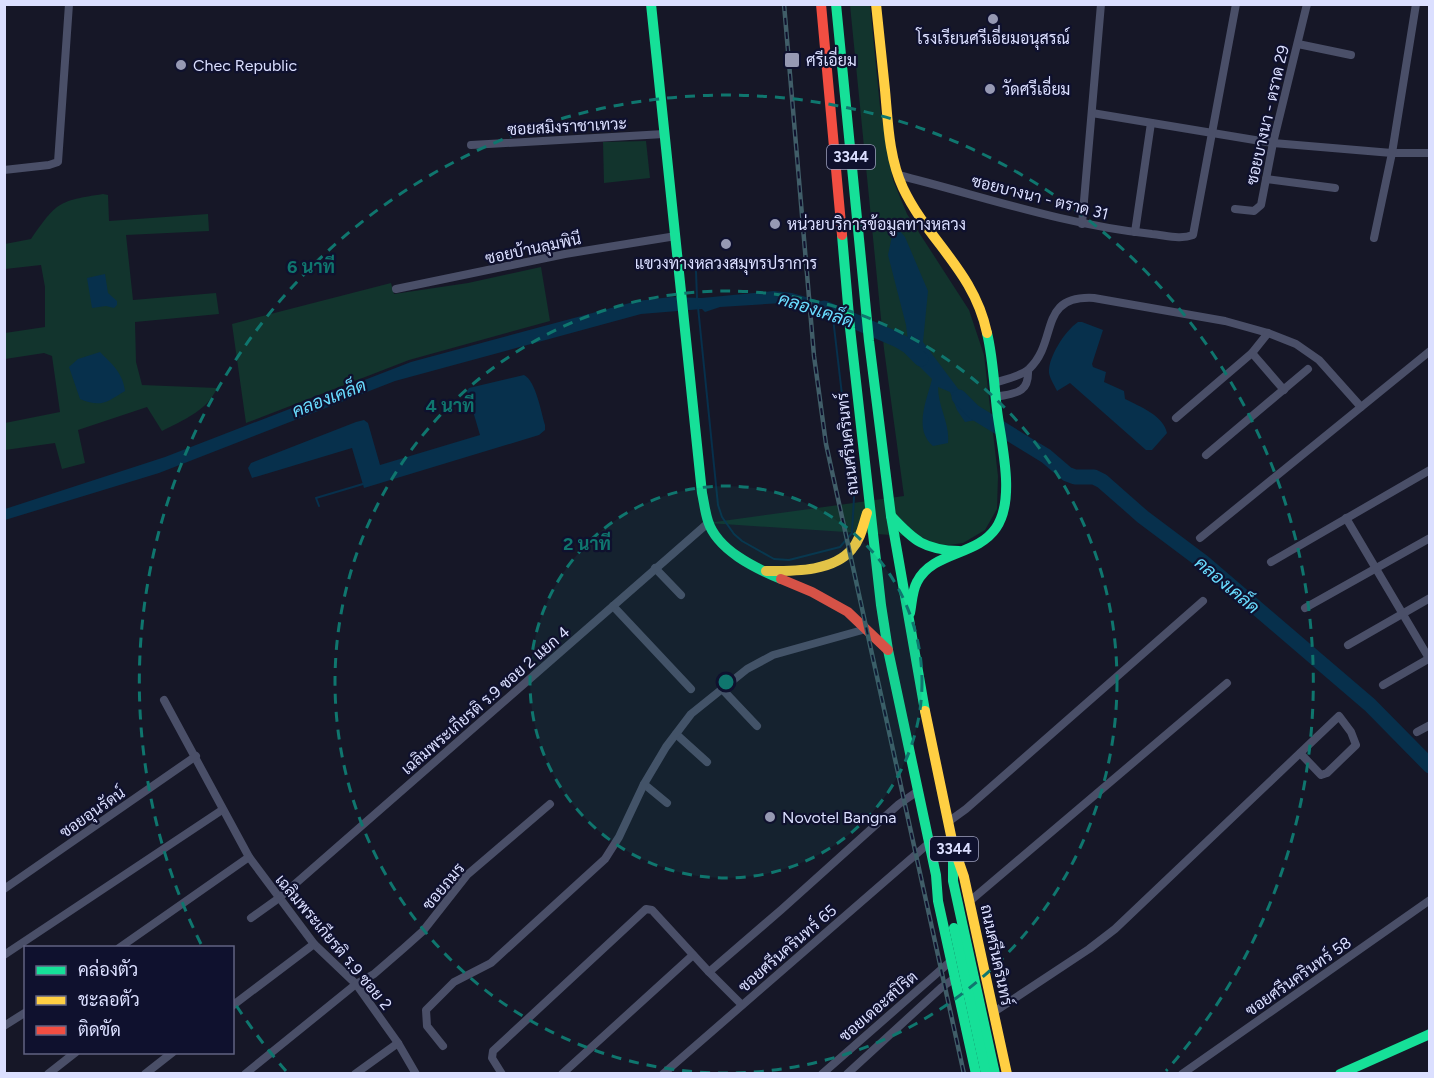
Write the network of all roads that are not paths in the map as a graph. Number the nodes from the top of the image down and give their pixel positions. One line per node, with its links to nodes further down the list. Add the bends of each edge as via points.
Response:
1 (69, 4): 20 (street, via 58,162)
2 (651, 4): 14 (main road)
3 (836, 4): 43 (main road, ถนนศรีนครินทร์ / 3344, via 869,341)
4 (876, 4): 21 (main road, via 889,129)
5 (1101, 4): 12 (street)
6 (1236, 4): 15 (street, ซอยบางนา - ตราด 31)
7 (1307, 4): 10 (street, ซอยบางนา - ตราด 29)
8 (1416, 4): 18 (street)
9 (821, 5): 42 (main road, ถนนศรีนครินทร์ / 3344)
10 (1298, 44): 11 (street); 16 (street, ซอยบางนา - ตราด 29)
11 (1351, 55)
12 (1092, 113): 13 (street); 25 (street)
13 (1151, 123): 15 (street); 26 (street)
14 (664, 134): 17 (street, ซอยสมิงราชาเทวะ); 27 (main road)
15 (1211, 134): 16 (street); 26 (street, ซอยบางนา - ตราด 31, via 1193,236)
16 (1273, 143): 18 (street); 22 (street, ซอยบางนา - ตราด 29)
17 (471, 145)
18 (1392, 153): 19 (street); 28 (street)
19 (1430, 153)
20 (4, 170)
21 (898, 175): 25 (street, ซอยบางนา - ตราด 31); 35 (main road, via 975,294 987,334)
22 (1266, 179): 23 (street); 24 (street, ซอยบางนา - ตราด 29, via 1258,208)
23 (1335, 188)
24 (1234, 209)
25 (1082, 224): 26 (street, ซอยบางนา - ตราด 31)
26 (1135, 232)
27 (676, 236): 29 (street, ซอยบ้านลุมพินี); 45 (main road)
28 (1374, 238)
29 (396, 289)
30 (1268, 333): 32 (street); 34 (street, via 1183,313 1078,297 1060,305 1042,350); 38 (street, via 1296,344 1319,360)
31 (1430, 351): 38 (street)
32 (1252, 353): 36 (street); 39 (street)
33 (1308, 369): 36 (street)
34 (1028, 371): 35 (street); 37 (street, via 1022,390)
35 (994, 383): 37 (main road)
36 (1284, 390): 40 (street)
37 (996, 397): 48 (main road, via 1005,484 1002,514 992,535)
38 (1360, 407): 46 (street)
39 (1176, 418)
40 (1206, 455)
41 (1430, 470): 44 (street)
42 (869, 508): 52 (main road, via 852,548 839,559 820,566); 62 (main road, ถนนศรีนครินทร์ / 3344)
43 (891, 516): 48 (main road, via 923,546 938,551); 59 (main road, ถนนศรีนครินทร์ / 3344)
44 (1346, 518): 49 (street); 51 (street)
45 (708, 523): 50 (street, เฉลิมพระเกียรติ ร.9 ซอย 2 แยก 4); 52 (main road, via 730,551)
46 (1200, 538)
47 (1430, 538): 51 (street)
48 (963, 551): 59 (main road, via 938,562 918,579)
49 (1271, 562)
50 (655, 568): 53 (street); 56 (street, เฉลิมพระเกียรติ ร.9 ซอย 2 แยก 4)
51 (1376, 569): 57 (street); 58 (street)
52 (762, 571): 60 (main road, via 848,612)
53 (681, 595)
54 (1430, 598): 58 (street)
55 (1203, 601): 81 (street)
56 (613, 606): 66 (street); 87 (street, เฉลิมพระเกียรติ ร.9 ซอย 2 แยก 4)
57 (1305, 608)
58 (1401, 614): 61 (street); 63 (street)
59 (908, 623): 81 (main road, ถนนศรีนครินทร์ / 3344)
60 (866, 629): 62 (main road); 67 (street, via 773,655)
61 (1348, 645)
62 (888, 650): 77 (main road, ถนนศรีนครินทร์ / 3344)
63 (1429, 659): 65 (street)
64 (1227, 683): 89 (street)
65 (1383, 685)
66 (690, 688)
67 (722, 689): 70 (street); 72 (street, via 691,714)
68 (164, 700): 74 (street, เฉลิมพระเกียรติ ร.9 ซอย 2)
69 (1430, 725): 71 (street)
70 (757, 726)
71 (1418, 732)
72 (676, 734): 75 (street); 76 (street)
73 (1300, 753): 73 (street, via 1318,773 1324,774 1354,749 1355,741 1339,716); 101 (street, via 1115,929)
74 (196, 756): 80 (street, เฉลิมพระเกียรติ ร.9 ซอย 2); 86 (street, ซอยอุนรัดน์)
75 (707, 762)
76 (644, 784): 78 (street); 106 (street, via 605,859 491,963 454,982 426,1010 427,1026)
77 (918, 791): 82 (main road, ถนนศรีนครินทร์ / 3344); 96 (street)
78 (668, 803)
79 (550, 804): 98 (street, ซอยภมร, via 467,875 423,931 374,974)
80 (222, 810): 84 (street, เฉลิมพระเกียรติ ร.9 ซอย 2); 94 (street)
81 (948, 822): 83 (main road, ถนนศรีนครินทร์ / 3344)
82 (929, 843): 85 (main road, ถนนศรีนครินทร์ / 3344); 100 (street, ซอยศรีนครินทร์ 65)
83 (953, 845): 89 (main road, ถนนศรีนครินทร์ / 3344); 121 (main road, ถนนศรีนครินทร์ / 3344, via 953,881)
84 (249, 857): 87 (street, เฉลิมพระเกียรติ ร.9 ซอย 2); 92 (street)
85 (936, 874): 95 (main road, ถนนศรีนครินทร์ / 3344); 120 (main road, ถนนศรีนครินทร์ / 3344, via 948,898)
86 (4, 889)
87 (279, 898): 90 (street, เฉลิมพระเกียรติ ร.9 ซอย 2 แยก 4); 91 (street, เฉลิมพระเกียรติ ร.9 ซอย 2)
88 (1430, 900): 123 (street, ซอยศรีนครินทร์ 58)
89 (970, 901): 101 (main road, ถนนศรีนครินทร์ / 3344)
90 (252, 918)
91 (314, 944): 98 (street, เฉลิมพระเกียรติ ร.9 ซอย 2); 99 (street)
92 (122, 946)
93 (693, 955): 96 (street); 114 (street, via 652,910 646,909 494,1051 492,1058); 115 (street)
94 (4, 956)
95 (951, 960): 97 (main road, ถนนศรีนครินทร์ / 3344); 117 (street, ซอยเดอะสปิริต)
96 (709, 972): 100 (street)
97 (955, 978): 118 (street); 119 (main road, ถนนศรีนครินทร์ / 3344)
98 (356, 984): 105 (street, เฉลิมพระเกียรติ ร.9 ซอย 2); 111 (street, ซอยภมร)
99 (234, 1004)
100 (742, 1005): 116 (street, ซอยศรีนครินทร์ 65)
101 (994, 1012): 122 (main road, ถนนศรีนครินทร์ / 3344)
102 (24, 1013): 103 (street)
103 (4, 1026)
104 (1430, 1034): 124 (main road)
105 (398, 1043): 112 (street); 113 (street, เฉลิมพระเกียรติ ร.9 ซอย 2)
106 (443, 1046)
107 (75, 1054): 109 (street)
108 (172, 1054): 110 (street)
109 (48, 1074)
110 (145, 1074)
111 (245, 1074)
112 (355, 1074)
113 (416, 1074)
114 (502, 1074)
115 (561, 1074)
116 (663, 1074)
117 (822, 1074)
118 (847, 1074)
119 (976, 1074)
120 (986, 1074)
121 (995, 1074)
122 (1008, 1074)
123 (1182, 1074)
124 (1340, 1074)

